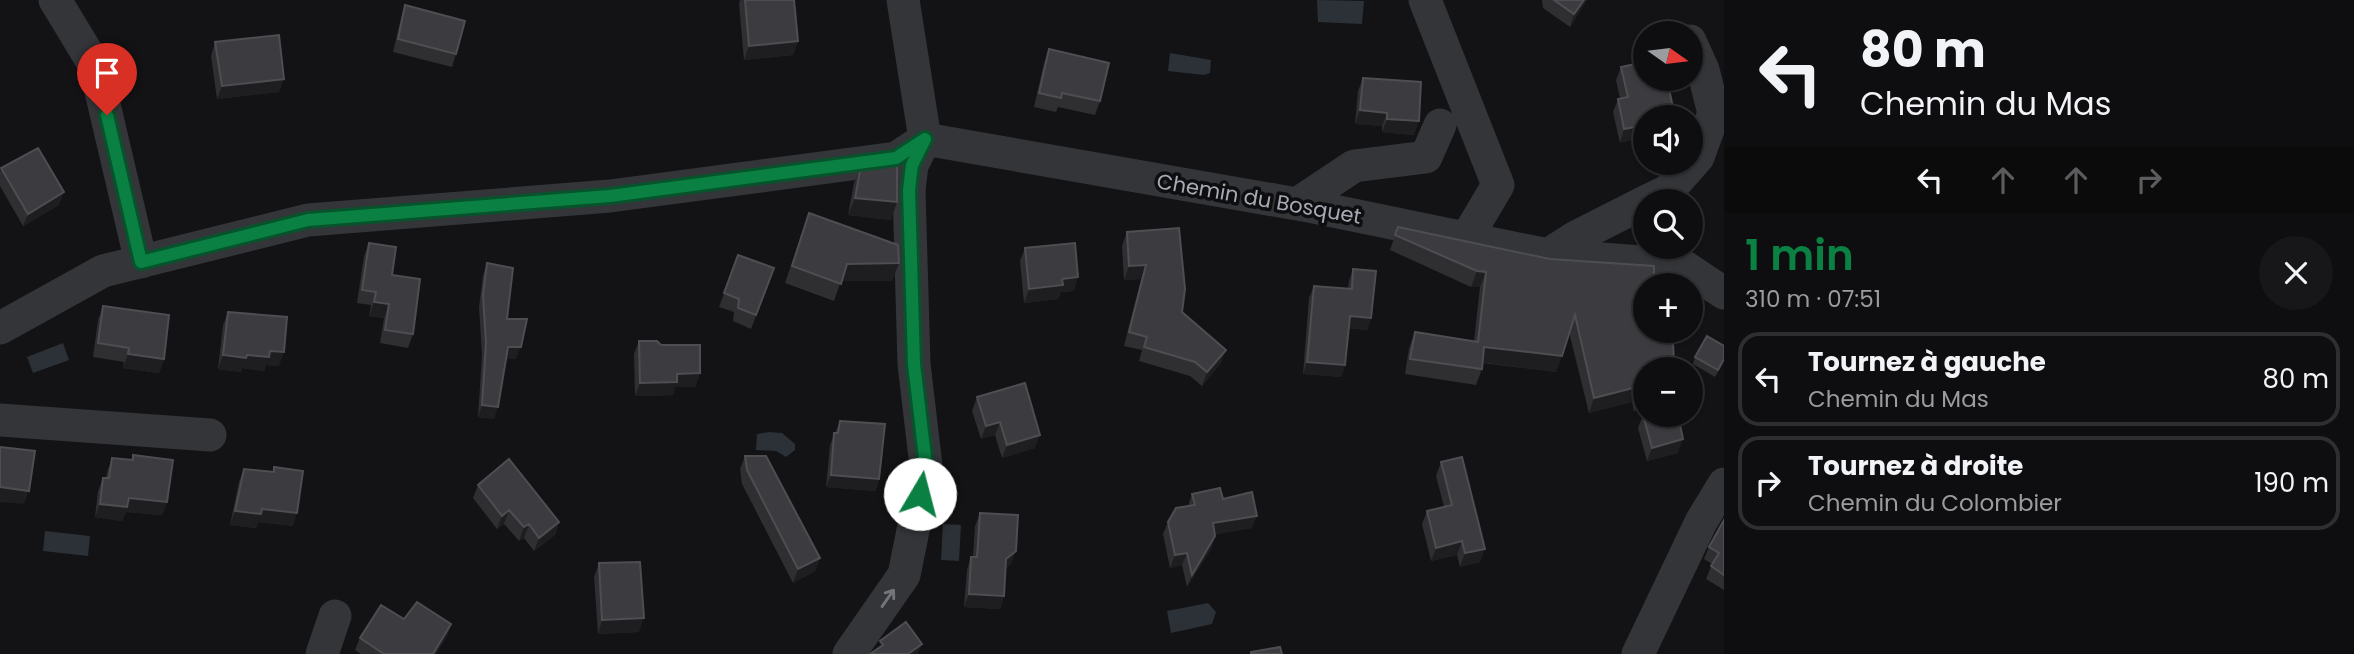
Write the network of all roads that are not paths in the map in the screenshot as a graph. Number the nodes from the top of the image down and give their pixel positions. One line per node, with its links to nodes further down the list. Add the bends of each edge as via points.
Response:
1 (55, 0): 12 (street, via 95,66)
2 (903, 0): 6 (street)
3 (1425, 0): 10 (street, via 1498,185)
4 (1703, 70): 7 (street, via 1714,113 1698,157)
5 (1440, 125): 8 (street, via 1426,157 1354,166)
6 (925, 139): 8 (street, Chemin du Bosquet); 12 (street, via 896,158 624,194 308,220); 20 (street, one-way to 6, via 904,575 926,466 914,364 909,190 912,165)
7 (1670, 189)
8 (1297, 204): 10 (street, Chemin du Bosquet)
9 (1633, 208): 11 (street)
10 (1466, 239): 11 (street, Chemin du Bosquet)
11 (1548, 256): 13 (street, Chemin du Bosquet, via 1682,265)
12 (141, 262): 14 (street, via 103,271)
13 (1724, 293)
14 (0, 328)
15 (0, 420): 16 (street)
16 (210, 435)
17 (1724, 484): 21 (street)
18 (335, 616): 19 (street)
19 (322, 654)
20 (849, 654)
21 (1638, 654)

